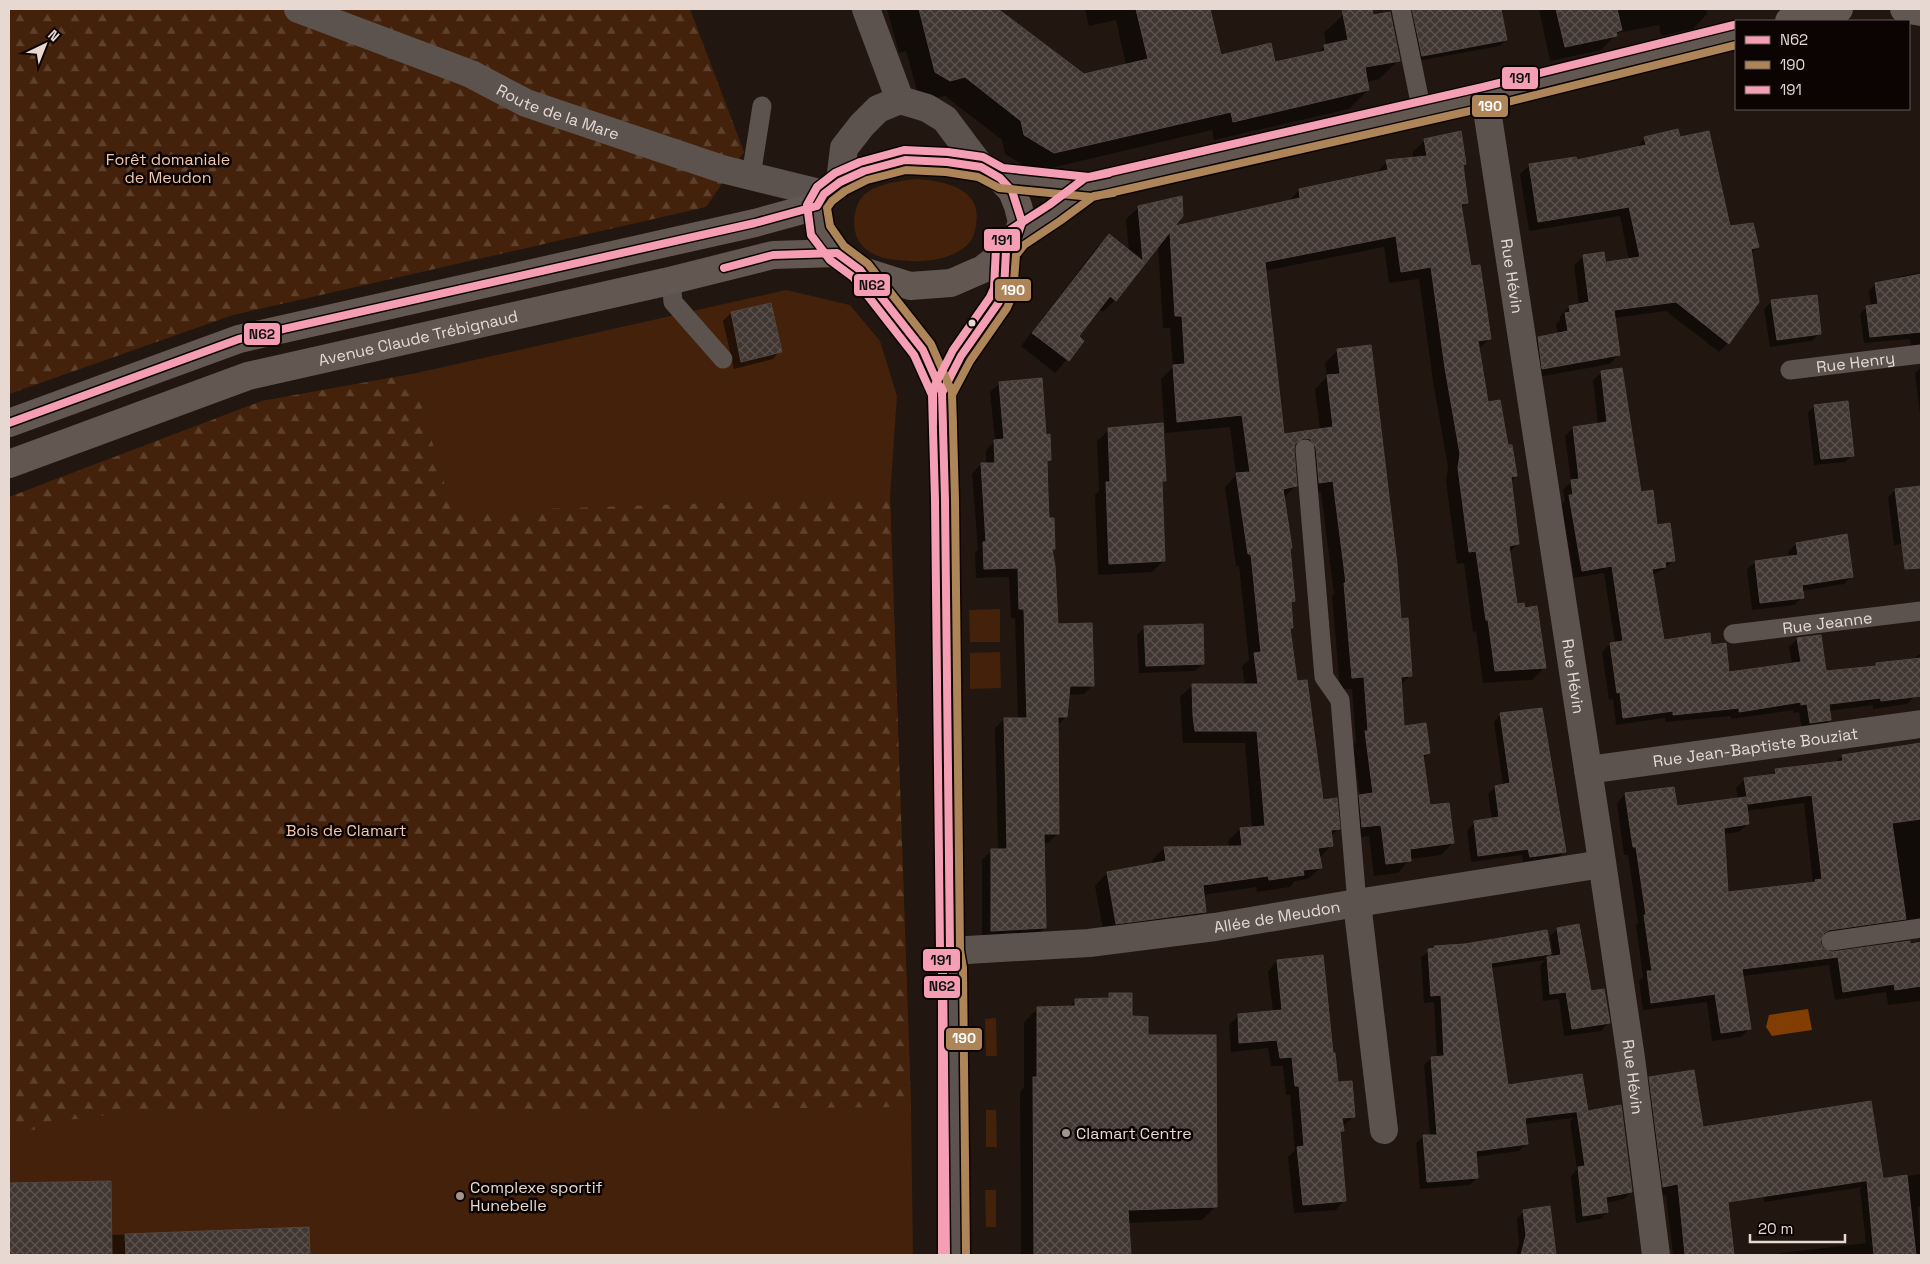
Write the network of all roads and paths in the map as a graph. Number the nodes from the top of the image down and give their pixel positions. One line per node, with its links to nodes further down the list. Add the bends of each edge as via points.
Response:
1 (298, 9): 14 (street, Route de la Mare, via 471,74 526,103)
2 (866, 9): 10 (street)
3 (1401, 9): 12 (lane)
4 (1839, 9): 7 (main road)
5 (1904, 9): 6 (main road)
6 (1921, 12)
7 (1793, 20)
8 (1735, 34): 9 (main road)
9 (1485, 98): 12 (main road); 31 (street, Rue Hévin)
10 (900, 100): 13 (street, via 927,108 945,119); 16 (street, via 878,110 844,148)
11 (762, 106): 14 (lane)
12 (1422, 112): 15 (main road)
13 (991, 173): 15 (main road); 16 (main road, via 946,162 905,160 864,171); 17 (main road, via 1012,191 1018,206 1022,222)
14 (751, 176): 16 (street, Route de la Mare)
15 (1090, 187): 17 (main road)
16 (827, 194): 18 (main road, via 820,230); 25 (main road, via 755,223 239,339)
17 (1011, 244): 19 (main road, via 983,269 951,283 910,286); 24 (street, via 999,302 961,356)
18 (837, 253): 19 (main road); 20 (main road, Avenue Claude Trébignaud, via 773,255)
19 (860, 270): 24 (street, via 923,350)
20 (672, 280): 22 (lane, via 673,302); 27 (main road, Avenue Claude Trébignaud, via 248,376)
21 (1921, 354): 23 (lane, Rue Henry)
22 (723, 359)
23 (1790, 370)
24 (942, 393): 36 (street)
25 (9, 423)
26 (1305, 450): 33 (lane, via 1324,677 1340,700)
27 (9, 464)
28 (1921, 611): 29 (lane, Rue Jeanne)
29 (1733, 634)
30 (1921, 724): 31 (street, Rue Jean-Baptiste Bouziat)
31 (1588, 770): 32 (street, Rue Hévin)
32 (1602, 864): 33 (street, Allée de Meudon); 40 (street, Rue Hévin)
33 (1357, 903): 36 (street, Allée de Meudon, via 1215,927 1089,943); 37 (street)
34 (1921, 928): 35 (lane)
35 (1831, 941)
36 (950, 951): 38 (street, via 942,967); 39 (street, via 953,968)
37 (1384, 1130)
38 (942, 1255)
39 (956, 1255)
40 (1656, 1255)

